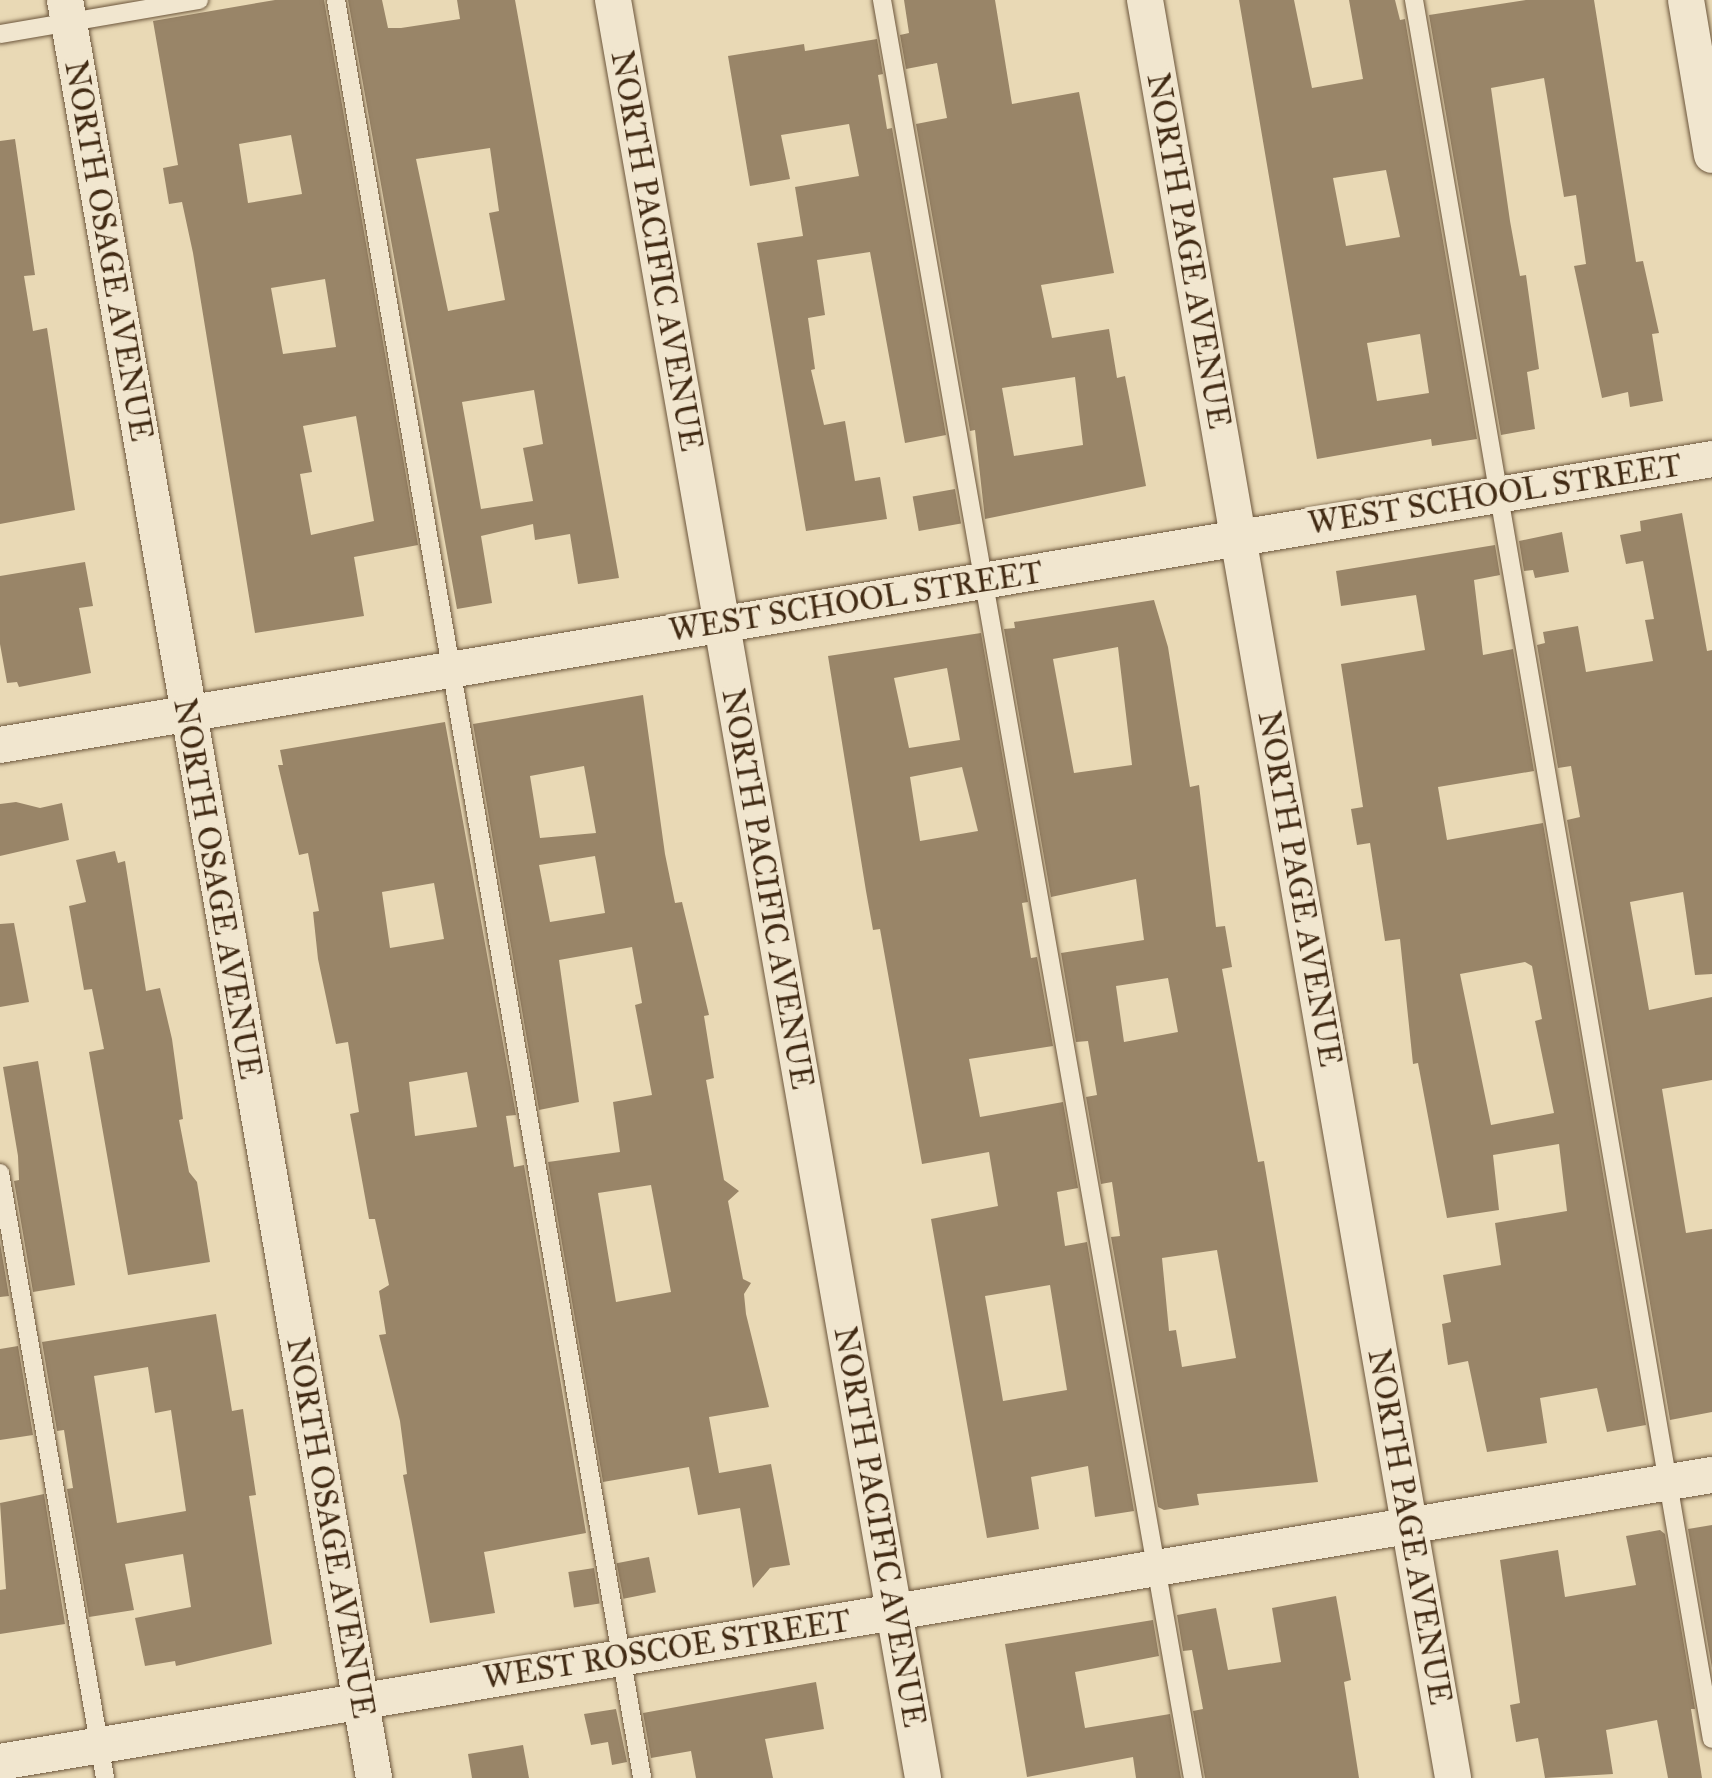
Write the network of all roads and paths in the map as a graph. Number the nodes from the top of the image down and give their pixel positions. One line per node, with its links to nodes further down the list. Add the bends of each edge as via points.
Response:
1 (199, 0): 8 (lane)
2 (336, 0): 16 (lane)
3 (613, 0): 15 (street, NORTH PACIFIC AVENUE)
4 (882, 0): 14 (lane)
5 (1145, 0): 13 (street, NORTH PAGE AVENUE)
6 (1414, 0): 12 (lane)
7 (1686, 0): 10 (street)
8 (67, 11): 9 (lane); 17 (street, NORTH OSAGE AVENUE)
9 (0, 34)
10 (1712, 155)
11 (1712, 459): 12 (street, WEST SCHOOL STREET)
12 (1501, 494): 13 (street, WEST SCHOOL STREET); 21 (lane)
13 (1238, 538): 14 (street, WEST SCHOOL STREET); 22 (street, NORTH PAGE AVENUE)
14 (983, 580): 15 (street, WEST SCHOOL STREET); 23 (lane)
15 (721, 624): 16 (street, WEST SCHOOL STREET); 24 (street, NORTH PACIFIC AVENUE)
16 (449, 669): 17 (street, WEST SCHOOL STREET); 25 (lane)
17 (185, 714): 18 (street, WEST SCHOOL STREET); 26 (street, NORTH OSAGE AVENUE)
18 (0, 745)
19 (0, 1173): 29 (lane)
20 (1712, 1475): 21 (street, WEST ROSCOE STREET)
21 (1668, 1483): 22 (street, WEST ROSCOE STREET); 27 (lane)
22 (1409, 1526): 23 (street, WEST ROSCOE STREET); 34 (street, NORTH PAGE AVENUE)
23 (1156, 1569): 24 (street, WEST ROSCOE STREET); 33 (lane)
24 (894, 1612): 25 (street, WEST ROSCOE STREET); 32 (street, NORTH PACIFIC AVENUE)
25 (621, 1658): 26 (street, WEST ROSCOE STREET); 31 (lane)
26 (360, 1702): 29 (street, WEST ROSCOE STREET); 30 (street, NORTH OSAGE AVENUE)
27 (1712, 1739)
28 (0, 1762): 29 (street, WEST ROSCOE STREET)
29 (102, 1762)
30 (374, 1778)
31 (642, 1778)
32 (923, 1778)
33 (1193, 1778)
34 (1453, 1778)

